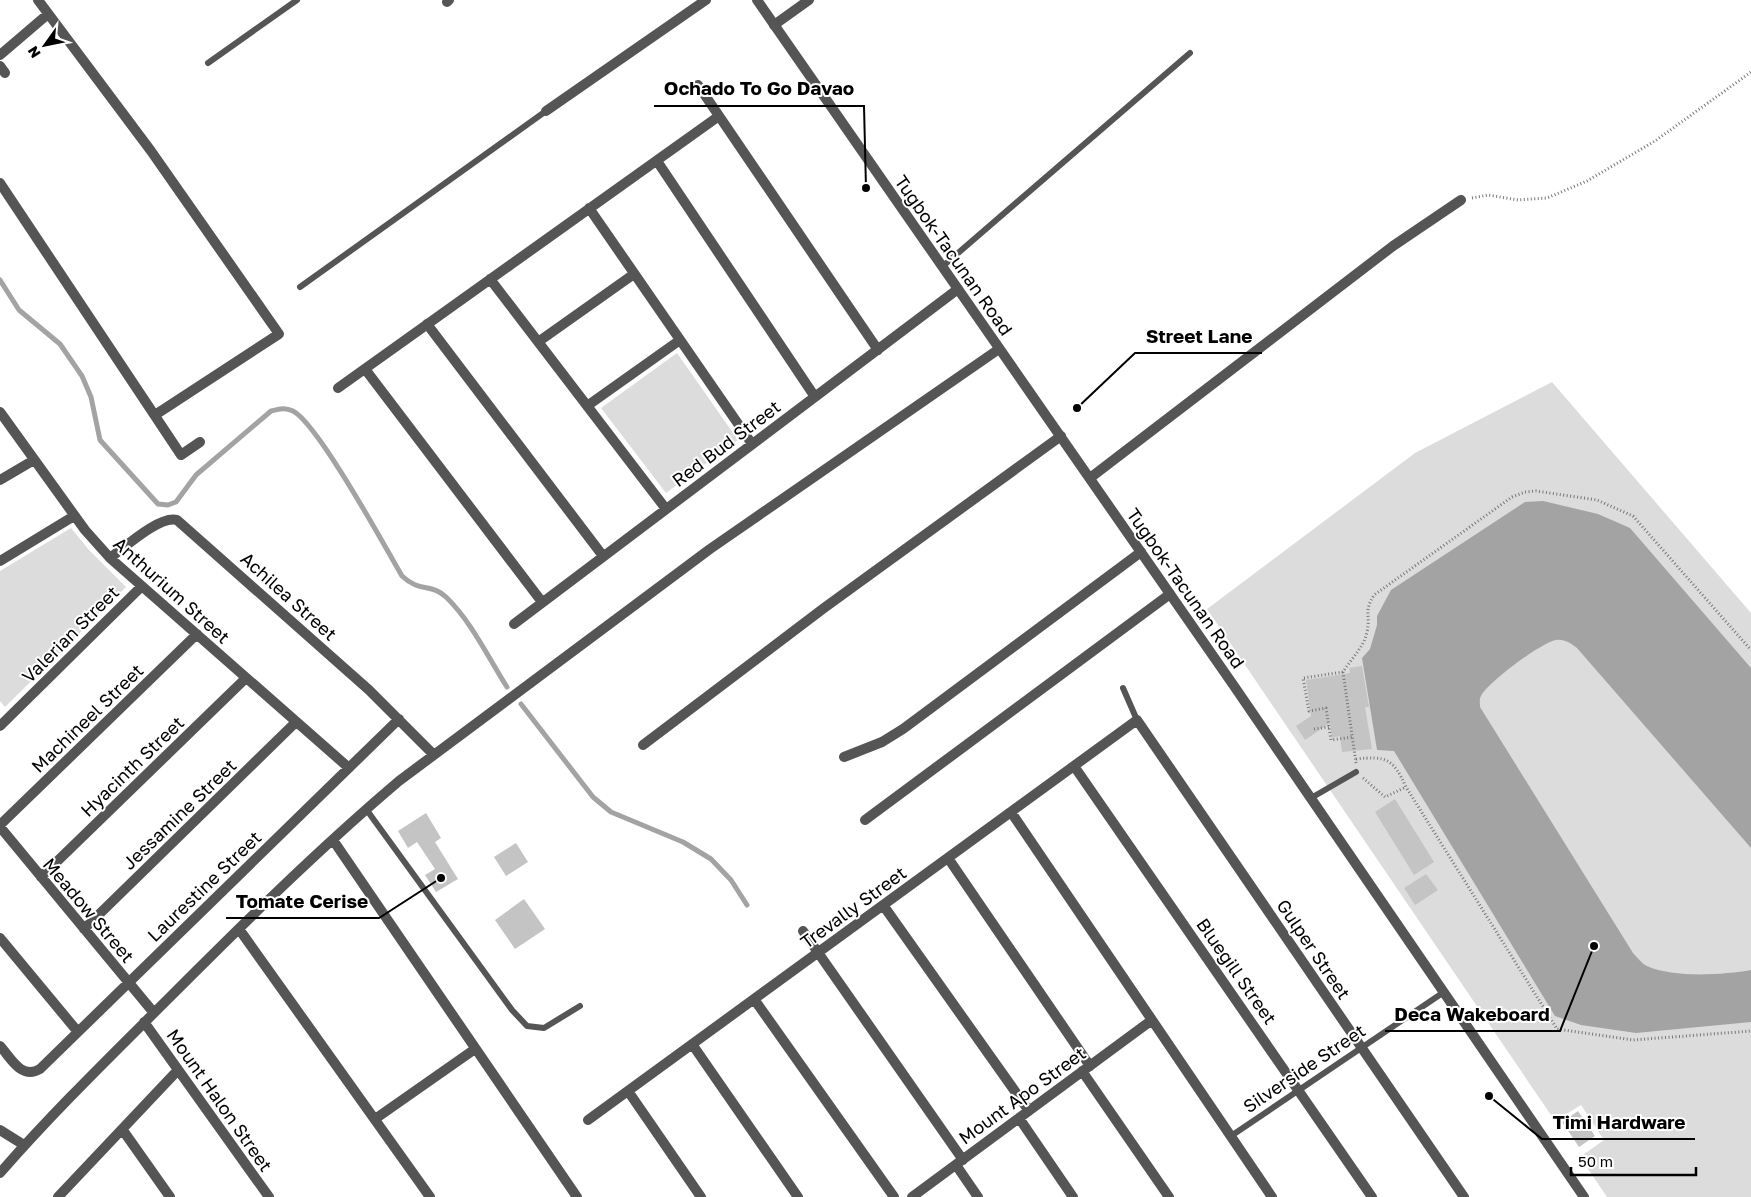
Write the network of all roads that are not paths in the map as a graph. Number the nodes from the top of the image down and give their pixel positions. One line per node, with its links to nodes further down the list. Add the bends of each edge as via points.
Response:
1 (38, 0): 6 (street)
2 (297, 0): 10 (lane)
3 (706, 0): 12 (street)
4 (757, 0): 7 (street, Tugbok-Tacunan Road)
5 (809, 0): 7 (street)
6 (48, 14): 9 (street); 33 (street, via 151,151 279,334)
7 (774, 25): 18 (street, Tugbok-Tacunan Road)
8 (1190, 53): 18 (lane)
9 (0, 55)
10 (208, 63)
11 (698, 85): 13 (street)
12 (546, 111): 21 (lane)
13 (719, 116): 14 (street); 27 (street)
14 (656, 160): 17 (street); 30 (street)
15 (0, 183): 33 (street)
16 (1460, 200): 38 (street, via 1393,246)
17 (589, 208): 19 (street); 20 (street)
18 (942, 266): 22 (street, Tugbok-Tacunan Road)
19 (634, 274): 24 (street); 25 (street)
20 (490, 279): 23 (street); 25 (street)
21 (300, 287)
22 (958, 289): 26 (street, Tugbok-Tacunan Road); 27 (street, Red Bud Street)
23 (427, 324): 28 (street); 43 (street)
24 (680, 340): 31 (street); 36 (street)
25 (538, 342): 31 (street)
26 (999, 348): 34 (street, Tugbok-Tacunan Road); 58 (street, via 710,549)
27 (878, 350): 30 (street, Red Bud Street)
28 (365, 369): 29 (street); 48 (street)
29 (338, 388)
30 (815, 397): 36 (street, Red Bud Street)
31 (587, 406): 40 (street)
32 (0, 412): 37 (street, Anthurium Street)
33 (155, 415): 35 (street, via 181,455)
34 (1061, 436): 38 (street, Tugbok-Tacunan Road); 57 (street, via 824,608)
35 (200, 442)
36 (752, 444): 40 (street, Red Bud Street)
37 (34, 460): 39 (street); 41 (street, Anthurium Street)
38 (1090, 478): 42 (street, Tugbok-Tacunan Road)
39 (0, 480)
40 (666, 509): 43 (street, Red Bud Street)
41 (74, 516): 44 (street, Anthurium Street); 45 (street)
42 (1141, 552): 47 (street, Tugbok-Tacunan Road); 59 (street, via 903,730)
43 (603, 556): 48 (street, Red Bud Street)
44 (110, 558): 46 (street, Anthurium Street); 53 (street, Achilea Street, via 160,523 177,520)
45 (0, 560)
46 (142, 586): 50 (street, Anthurium Street); 55 (street, Valerian Street)
47 (1170, 594): 63 (street, Tugbok-Tacunan Road); 66 (street)
48 (542, 602): 49 (street, Red Bud Street)
49 (514, 624)
50 (196, 634): 51 (street, Anthurium Street); 67 (street, Machineel Street)
51 (246, 678): 56 (street, Anthurium Street); 70 (street, Hyacinth Street)
52 (1123, 688): 54 (lane)
53 (400, 719): 58 (street, Achilea Street); 61 (street, Laurestine Street)
54 (1137, 720): 60 (street, Trevally Street); 87 (street, Gulper Street)
55 (2, 722)
56 (296, 722): 61 (street, Anthurium Street); 73 (street, Jessamine Street)
57 (643, 745)
58 (433, 754): 64 (street)
59 (844, 757)
60 (1074, 766): 65 (street, Trevally Street); 91 (street, Bluegill Street)
61 (349, 768): 77 (street, Laurestine Street)
62 (1356, 772): 63 (lane)
63 (1311, 798): 78 (street, Tugbok-Tacunan Road)
64 (366, 809): 68 (street); 80 (lane, via 512,1010 527,1026 544,1028)
65 (1011, 812): 69 (street, Trevally Street); 82 (street)
66 (865, 820)
67 (0, 826): 70 (street, Meadow Street)
68 (333, 840): 72 (street); 88 (street)
69 (948, 858): 71 (street, Trevally Street); 89 (street)
70 (41, 877): 73 (street, Meadow Street)
71 (883, 905): 76 (street, Trevally Street); 93 (street)
72 (239, 928): 81 (street); 95 (street)
73 (84, 929): 77 (street, Meadow Street)
74 (803, 931): 76 (street)
75 (0, 938): 84 (street)
76 (817, 952): 79 (street, Trevally Street); 101 (street)
77 (128, 982): 81 (street, Meadow Street); 84 (street, Laurestine Street)
78 (1444, 992): 87 (lane, Silverside Street); 120 (street, Tugbok-Tacunan Road)
79 (754, 998): 85 (street, Trevally Street); 112 (street)
80 (580, 1006)
81 (154, 1013): 83 (street)
82 (1152, 1020): 89 (street, Mount Apo Street); 99 (street)
83 (144, 1022): 90 (street, Mount Halon Street); 100 (street)
84 (78, 1032): 86 (street, Laurestine Street, via 40,1069 29,1073 17,1066)
85 (692, 1044): 92 (street, Trevally Street); 111 (street)
86 (0, 1046)
87 (1361, 1047): 91 (lane, Silverside Street); 119 (street, Gulper Street)
88 (475, 1049): 95 (street); 109 (street)
89 (1086, 1069): 93 (street, Mount Apo Street); 116 (street)
90 (178, 1070): 97 (street); 107 (street, Mount Halon Street)
91 (1299, 1088): 99 (lane, Silverside Street); 118 (street, Bluegill Street)
92 (628, 1091): 96 (street, Trevally Street); 110 (street)
93 (1028, 1111): 94 (street, Mount Apo Street)
94 (1019, 1118): 101 (street, Mount Apo Street); 115 (street)
95 (375, 1119): 108 (street)
96 (588, 1120)
97 (122, 1129): 103 (street); 106 (street)
98 (0, 1130): 100 (street)
99 (1231, 1136): 117 (street)
100 (24, 1145): 102 (street)
101 (959, 1162): 113 (street, Mount Apo Street); 114 (street)
102 (0, 1173)
103 (66, 1187): 104 (street); 105 (street)
104 (58, 1197)
105 (73, 1197)
106 (170, 1197)
107 (269, 1197)
108 (430, 1197)
109 (576, 1197)
110 (701, 1197)
111 (798, 1197)
112 (894, 1197)
113 (912, 1197)
114 (978, 1197)
115 (1073, 1197)
116 (1169, 1197)
117 (1272, 1197)
118 (1372, 1197)
119 (1464, 1197)
120 (1584, 1197)

